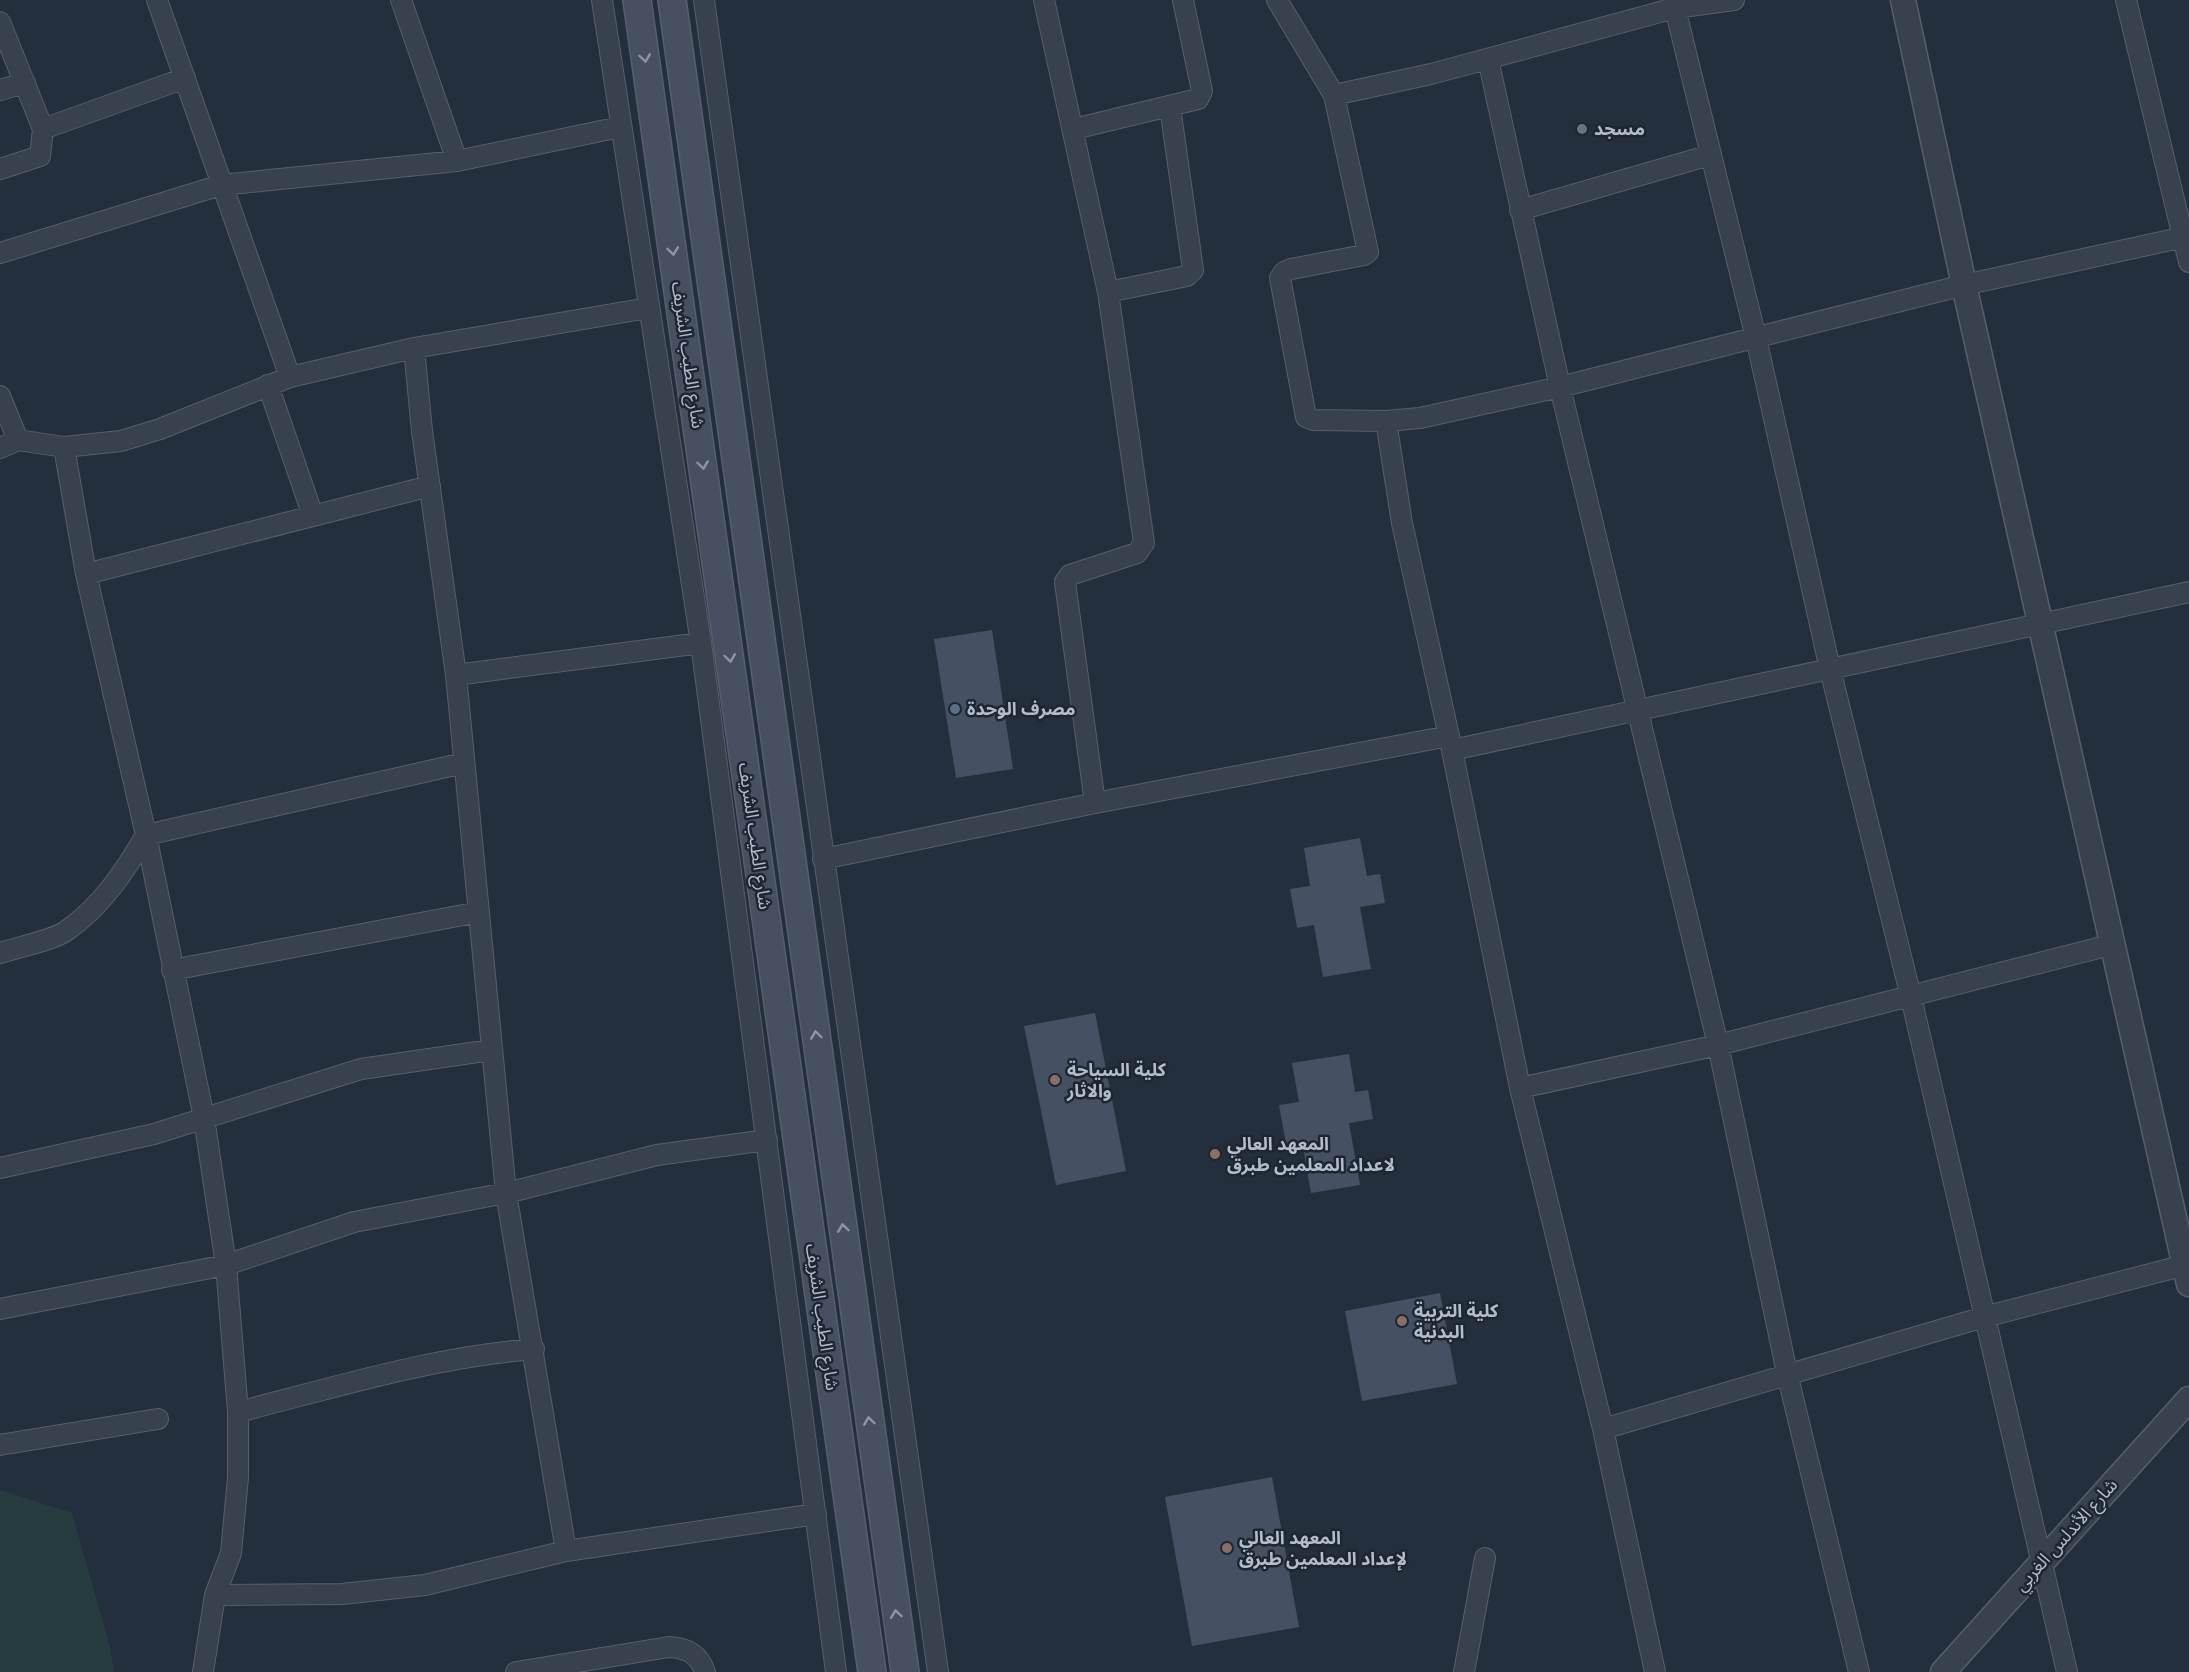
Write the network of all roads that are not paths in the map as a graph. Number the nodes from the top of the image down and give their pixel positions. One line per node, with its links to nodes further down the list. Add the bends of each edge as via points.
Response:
1 (157, 0): 16 (street)
2 (401, 0): 25 (street)
3 (602, 0): 21 (street)
4 (637, 0): 90 (main road, شارع الطيب الشريف, one-way to 90)
5 (672, 0): 91 (main road, شارع الطيب الشريف, one-way to 5)
6 (704, 0): 57 (street)
7 (1044, 0): 23 (street)
8 (1183, 0): 20 (street, via 1202,91 1194,101)
9 (1277, 0): 19 (street)
10 (1734, 0): 13 (street)
11 (1903, 0): 32 (street)
12 (2127, 0): 29 (street)
13 (1674, 4): 15 (street); 24 (street)
14 (0, 22): 17 (street)
15 (1488, 59): 19 (street); 28 (street)
16 (185, 78): 22 (street); 27 (street)
17 (24, 83): 18 (street); 22 (street)
18 (0, 90)
19 (1334, 95): 41 (street, via 1368,252 1291,269 1280,278 1306,417)
20 (1170, 107): 23 (street); 33 (street, via 1193,270 1187,276)
21 (620, 127): 25 (street); 34 (street)
22 (43, 129): 26 (street, via 40,156)
23 (1074, 129): 33 (street)
24 (1710, 155): 28 (street); 35 (street)
25 (457, 161): 27 (street)
26 (0, 169)
27 (221, 185): 30 (street); 37 (street)
28 (1520, 210): 39 (street)
29 (2186, 236): 31 (street); 32 (street)
30 (0, 253)
31 (2189, 262)
32 (1964, 285): 35 (street); 48 (street)
33 (1108, 292): 55 (street, via 1144,543 1137,553 1070,575 1065,582)
34 (648, 308): 36 (street); 49 (street)
35 (1756, 338): 39 (street); 50 (street)
36 (414, 348): 37 (street); 44 (street)
37 (290, 377): 38 (street)
38 (268, 385): 43 (street, via 135,437); 45 (street)
39 (1560, 387): 41 (street, via 1420,418); 52 (street)
40 (0, 396): 42 (street)
41 (1386, 421): 53 (street, via 1402,523)
42 (9, 444): 43 (street)
43 (64, 447): 46 (street)
44 (430, 486): 45 (street); 51 (street)
45 (313, 516): 46 (street)
46 (86, 574): 56 (street)
47 (2189, 592): 48 (street)
48 (2041, 623): 50 (street); 59 (street)
49 (701, 643): 51 (street); 67 (street)
50 (1830, 669): 52 (street); 62 (street)
51 (456, 675): 54 (street)
52 (1637, 709): 53 (street); 63 (street)
53 (1450, 743): 55 (street); 65 (street)
54 (464, 763): 56 (street); 58 (street)
55 (1095, 803): 57 (street)
56 (146, 835): 60 (street, via 122,876 65,932); 61 (street)
57 (824, 859): 92 (street)
58 (479, 912): 61 (street); 64 (street)
59 (2114, 944): 62 (street); 71 (street)
60 (0, 953)
61 (172, 970): 66 (street)
62 (1911, 997): 63 (street); 73 (street)
63 (1718, 1045): 65 (street); 75 (street)
64 (490, 1050): 66 (street, via 361,1069); 69 (street)
65 (1520, 1088): 79 (street)
66 (204, 1118): 68 (street, via 154,1134); 70 (street)
67 (767, 1140): 69 (street, via 657,1155); 81 (street)
68 (0, 1168)
69 (506, 1193): 70 (street, via 354,1222); 74 (street)
70 (226, 1265): 72 (street); 77 (street)
71 (2187, 1274): 73 (street)
72 (0, 1309)
73 (1984, 1317): 75 (street); 84 (street)
74 (534, 1349): 77 (street, via 417,1365); 82 (street)
75 (1787, 1373): 79 (street); 95 (street)
76 (2189, 1399): 84 (street, شارع الأندلس الغربي)
77 (238, 1412): 85 (street, via 238,1477 231,1553)
78 (158, 1419): 80 (street)
79 (1603, 1429): 94 (street)
80 (0, 1445)
81 (816, 1514): 82 (street); 89 (street)
82 (566, 1551): 85 (street, via 425,1585 342,1594)
83 (1485, 1558): 93 (street)
84 (2043, 1561): 96 (street, شارع الأندلس الغربي); 97 (street)
85 (215, 1595): 86 (street)
86 (203, 1672)
87 (516, 1672): 88 (street, via 669,1647 695,1655)
88 (705, 1672)
89 (836, 1672)
90 (872, 1672)
91 (905, 1672)
92 (938, 1672)
93 (1464, 1672)
94 (1654, 1672)
95 (1859, 1672)
96 (1943, 1672)
97 (2067, 1672)

